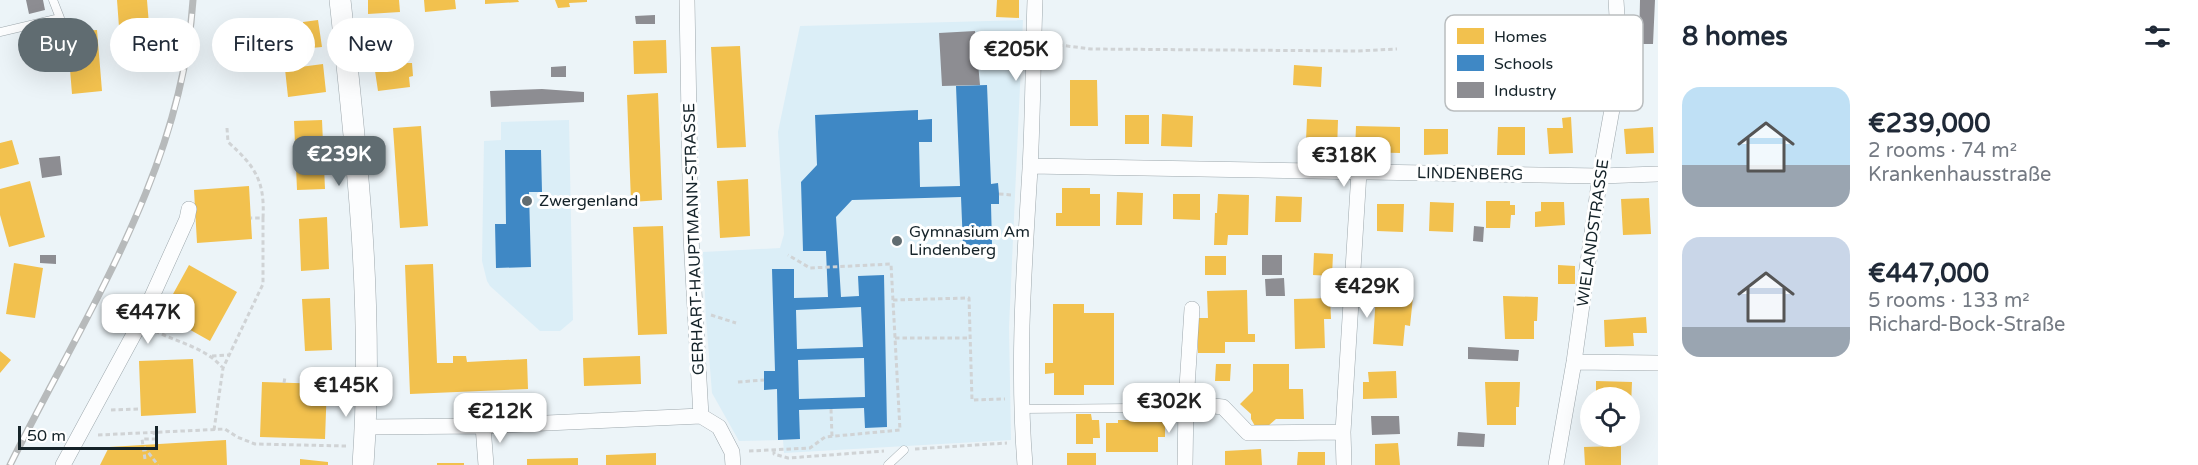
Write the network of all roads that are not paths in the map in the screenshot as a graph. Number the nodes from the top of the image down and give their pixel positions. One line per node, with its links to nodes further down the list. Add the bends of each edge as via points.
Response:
1 (53, 0): 7 (lane, via 60,18)
2 (340, 0): 22 (street, via 365,275)
3 (687, 0): 20 (street, GERHART-HAUPTMANN-STRASSE, via 691,237)
4 (1035, 0): 9 (street)
5 (1616, 0): 6 (street, WIELANDSTRASSE)
6 (1617, 15)
7 (0, 32)
8 (1612, 111): 12 (street, WIELANDSTRASSE)
9 (1030, 166): 10 (street, LINDENBERG); 19 (street, via 1021,321)
10 (1359, 172): 12 (street, LINDENBERG); 23 (street)
11 (1658, 174): 12 (street, LINDENBERG)
12 (1600, 176): 15 (street, WIELANDSTRASSE)
13 (189, 209): 27 (street, via 158,287)
14 (1192, 309): 17 (street)
15 (1574, 362): 16 (street); 33 (street, WIELANDSTRASSE)
16 (1658, 363)
17 (1186, 403): 23 (street, via 1223,407 1248,433); 31 (street)
18 (1132, 408): 19 (lane)
19 (1022, 409): 30 (street)
20 (701, 416): 21 (street); 25 (street, via 718,427)
21 (483, 426): 22 (street); 28 (street)
22 (365, 427): 26 (street)
23 (1343, 432): 32 (street)
24 (904, 450): 29 (lane)
25 (733, 458)
26 (363, 459)
27 (63, 465)
28 (486, 465)
29 (888, 465)
30 (1025, 465)
31 (1185, 465)
32 (1344, 465)
33 (1556, 465)

